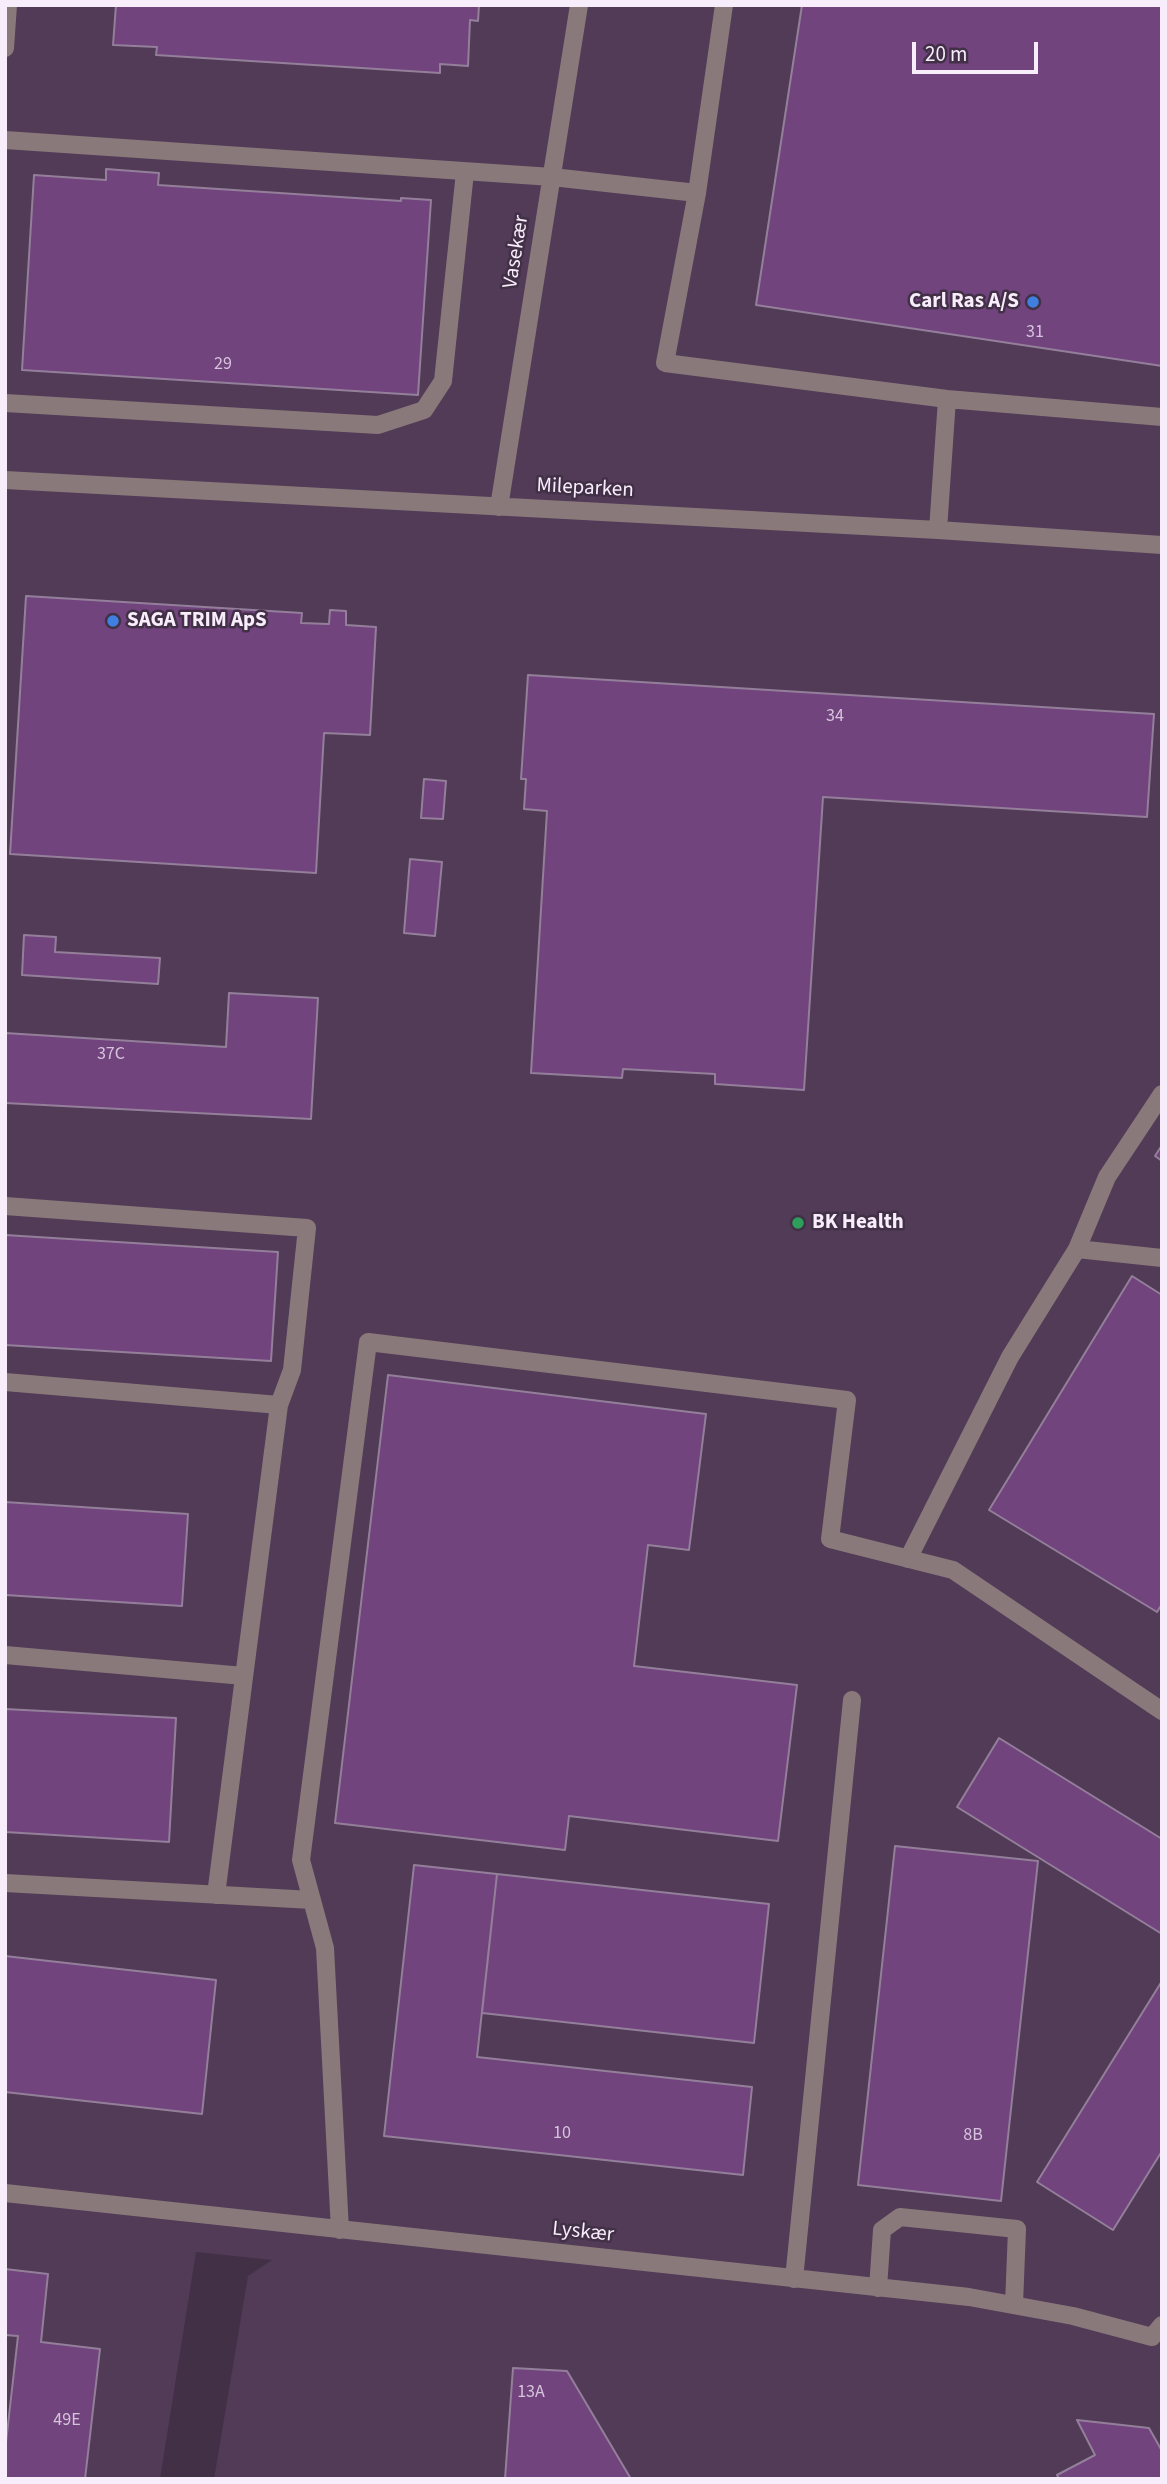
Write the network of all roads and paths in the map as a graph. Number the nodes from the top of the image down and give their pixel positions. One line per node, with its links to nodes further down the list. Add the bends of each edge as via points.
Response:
1 (8, 5): 4 (street)
2 (579, 5): 7 (street, Vasekær)
3 (724, 5): 8 (street)
4 (5, 48)
5 (5, 140): 6 (street)
6 (465, 172): 7 (street); 10 (street, via 443,381 424,410 378,425)
7 (552, 177): 8 (street); 13 (street, Vasekær)
8 (696, 193): 9 (street, via 665,363)
9 (947, 400): 11 (street); 14 (street)
10 (5, 403)
11 (1162, 417)
12 (5, 480): 13 (street, Mileparken)
13 (499, 507): 14 (street, Mileparken)
14 (938, 530): 15 (street, Mileparken)
15 (1162, 545)
16 (1162, 1094): 18 (street, via 1107,1177)
17 (5, 1206): 21 (street, via 307,1228 292,1370)
18 (1077, 1249): 19 (street); 22 (street, via 1010,1357)
19 (1162, 1258)
20 (5, 1382): 21 (street)
21 (279, 1405): 24 (street)
22 (908, 1559): 26 (street, via 953,1570); 29 (street, via 830,1539 847,1400 368,1342 302,1860)
23 (5, 1656): 24 (street)
24 (244, 1676): 28 (street)
25 (852, 1700): 32 (street)
26 (1162, 1711)
27 (5, 1883): 28 (street)
28 (216, 1895): 29 (street)
29 (313, 1900): 31 (street, via 326,1948)
30 (5, 2193): 31 (street, Lyskær)
31 (340, 2230): 32 (street, Lyskær)
32 (794, 2279): 33 (street, Lyskær)
33 (878, 2288): 34 (street, Lyskær); 34 (street, via 882,2230 900,2217 1017,2229)
34 (1014, 2305): 35 (street, Lyskær)
35 (1158, 2335)

